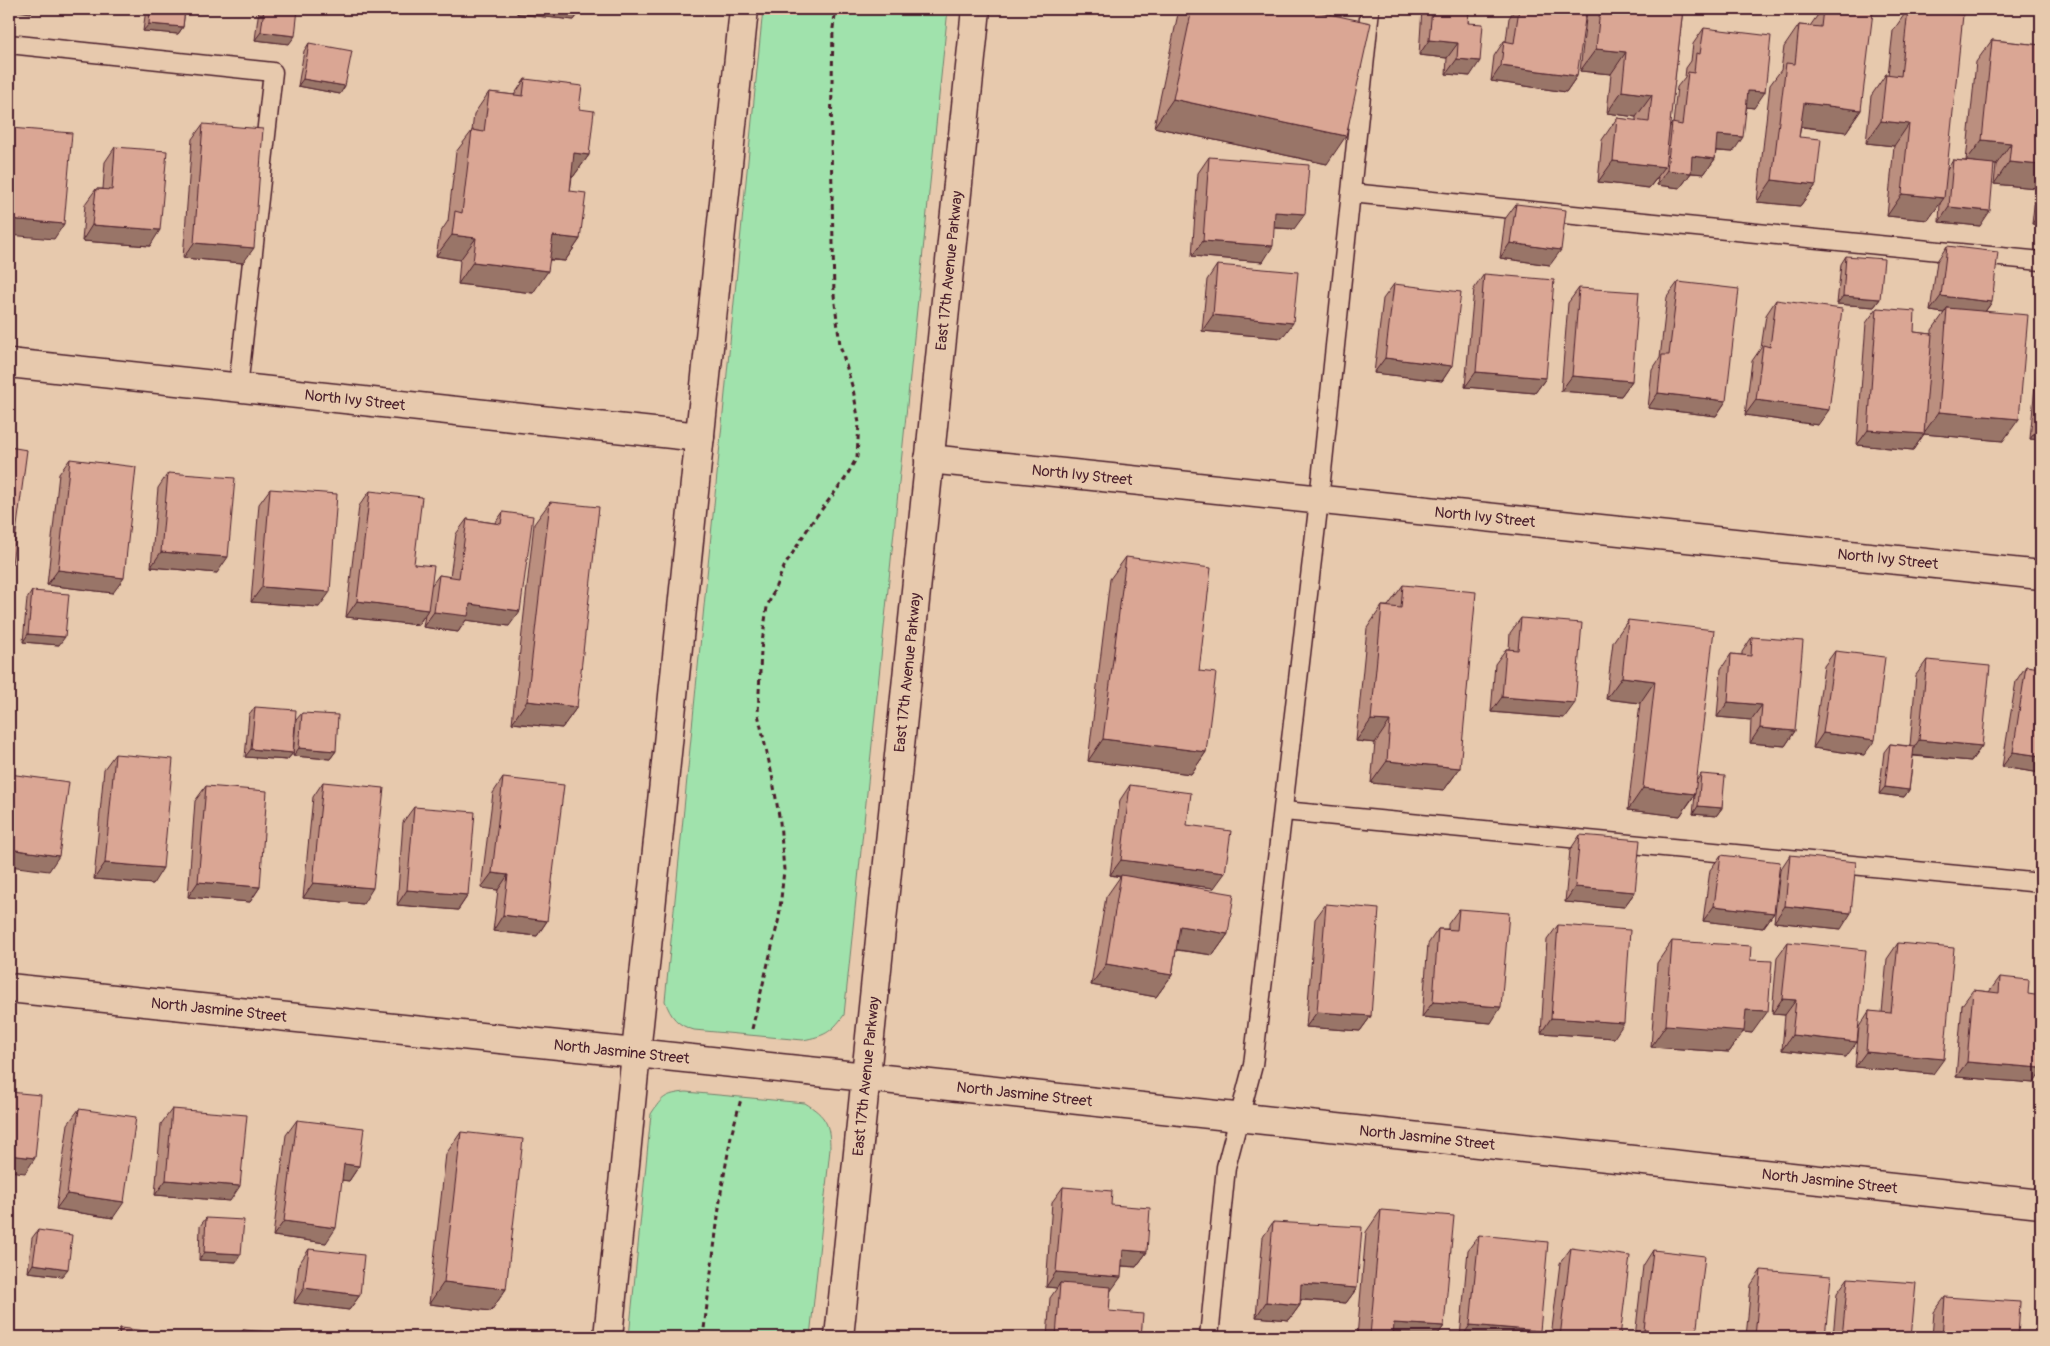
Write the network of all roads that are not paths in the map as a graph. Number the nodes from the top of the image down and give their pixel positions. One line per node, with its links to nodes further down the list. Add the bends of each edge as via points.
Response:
1 (744, 9): 9 (street)
2 (976, 9): 10 (street, East 17th Avenue Parkway)
3 (1370, 9): 5 (lane)
4 (9, 44): 8 (lane, via 272,72)
5 (1351, 193): 6 (lane); 11 (lane)
6 (2041, 261)
7 (9, 363): 8 (street, North Ivy Street)
8 (238, 388): 9 (street, North Ivy Street)
9 (700, 437): 16 (street)
10 (928, 459): 11 (street, North Ivy Street); 17 (street, East 17th Avenue Parkway)
11 (1319, 500): 12 (street, North Ivy Street); 13 (lane)
12 (2041, 575)
13 (1284, 811): 14 (lane); 18 (lane, via 1253,1066)
14 (2041, 883)
15 (9, 988): 16 (street, North Jasmine Street)
16 (636, 1053): 17 (street, North Jasmine Street); 20 (street)
17 (866, 1077): 18 (street, North Jasmine Street); 21 (street, East 17th Avenue Parkway)
18 (1240, 1118): 19 (street, North Jasmine Street); 22 (lane, via 1226,1167)
19 (2041, 1204)
20 (608, 1337)
21 (839, 1337)
22 (1209, 1337)

